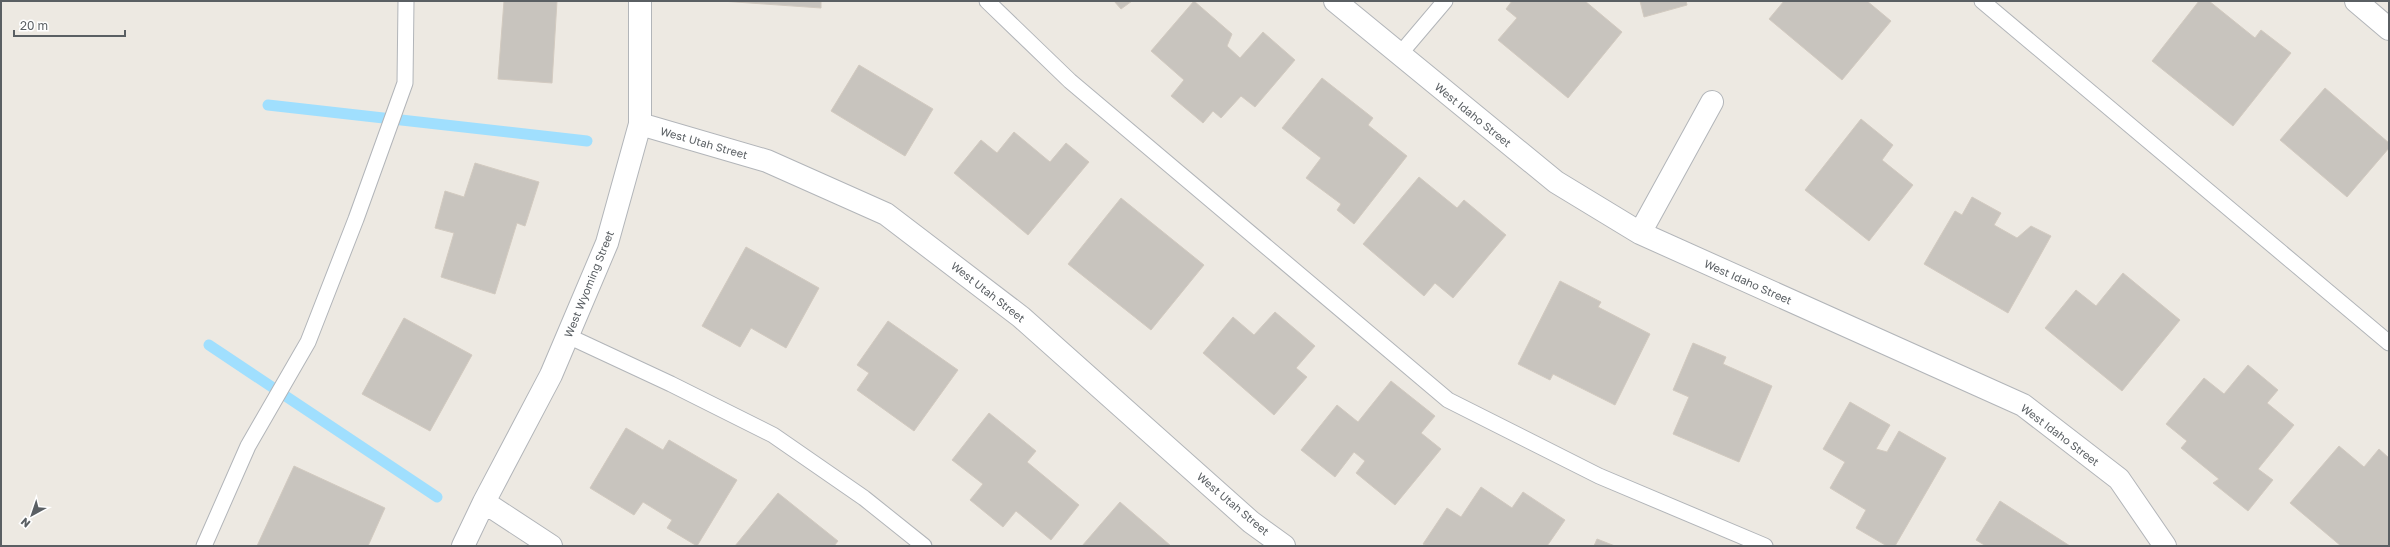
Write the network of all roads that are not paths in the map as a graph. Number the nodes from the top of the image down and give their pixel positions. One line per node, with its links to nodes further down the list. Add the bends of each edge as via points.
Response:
1 (406, 1): 16 (lane, via 405,83 356,219 308,342 248,446)
2 (640, 1): 11 (street, West Wyoming Street)
3 (988, 1): 21 (lane, via 1070,81 1448,400 1599,476)
4 (1335, 1): 9 (street, West Idaho Street)
5 (1445, 1): 9 (lane)
6 (1982, 1): 14 (lane)
7 (2356, 1): 8 (street)
8 (2389, 29)
9 (1400, 54): 12 (street, West Idaho Street, via 1556,182)
10 (1712, 102): 12 (street)
11 (640, 124): 13 (street, West Wyoming Street, via 607,243); 20 (street, West Utah Street, via 767,161 886,214 1021,317 1251,522)
12 (1640, 233): 22 (street, West Idaho Street, via 2023,405 2119,479)
13 (568, 336): 15 (street, West Wyoming Street, via 551,375); 19 (lane, via 774,435 864,498)
14 (2389, 343)
15 (484, 502): 17 (street, West Wyoming Street); 18 (street)
16 (204, 546)
17 (463, 546)
18 (551, 546)
19 (924, 546)
20 (1284, 546)
21 (1766, 546)
22 (2165, 546)

